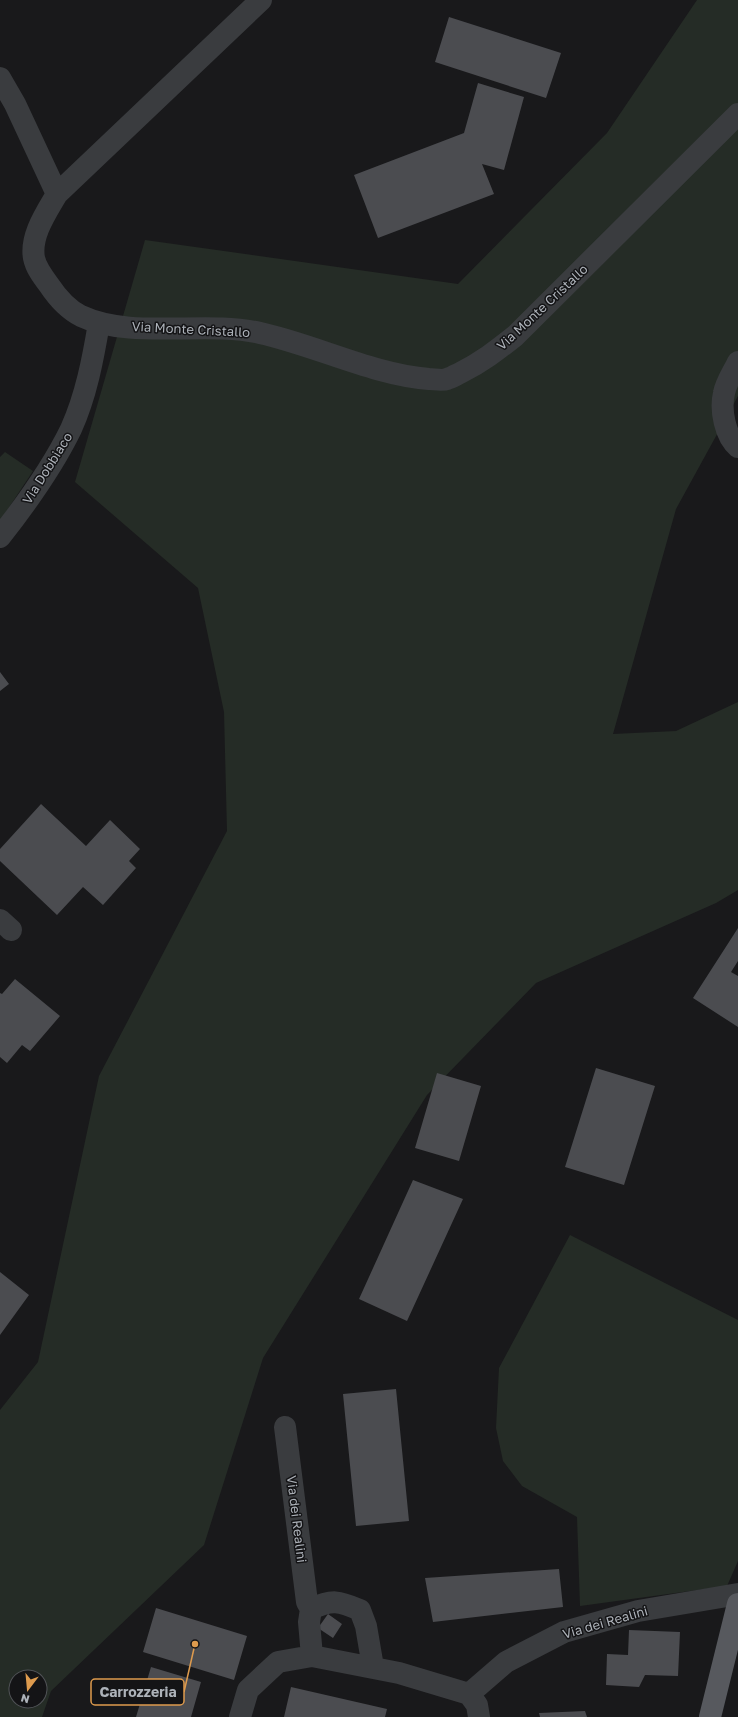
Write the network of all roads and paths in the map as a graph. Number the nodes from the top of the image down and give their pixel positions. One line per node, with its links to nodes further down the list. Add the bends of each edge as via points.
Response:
1 (261, 0): 5 (street, Via Monte Cristallo)
2 (0, 78): 3 (street)
3 (8, 107): 5 (street)
4 (738, 114): 6 (street, Via Monte Cristallo, via 515,336 480,364 446,380 406,377 288,339 257,332 206,327 159,328)
5 (57, 194): 6 (street, Via Monte Cristallo, via 43,218 35,241 34,258 41,275 60,300 80,315)
6 (99, 323): 9 (street, Via Dobbiaco, via 86,386 71,428 54,460)
7 (738, 362): 8 (street, via 724,393 723,423 732,443)
8 (738, 447)
9 (0, 537)
10 (285, 1427): 13 (street, Via dei Realini, via 307,1602)
11 (738, 1594): 16 (street, Via dei Realini, via 638,1610 564,1632 506,1662)
12 (738, 1604): 19 (main road)
13 (311, 1610): 14 (street, Via dei Realini, via 309,1622); 15 (street, via 326,1602 344,1603 360,1610 366,1626)
14 (312, 1656): 15 (street); 17 (street, via 278,1662 248,1690)
15 (373, 1668): 16 (street)
16 (469, 1694): 18 (street, via 477,1705)
17 (240, 1717)
18 (479, 1717)
19 (710, 1717)

